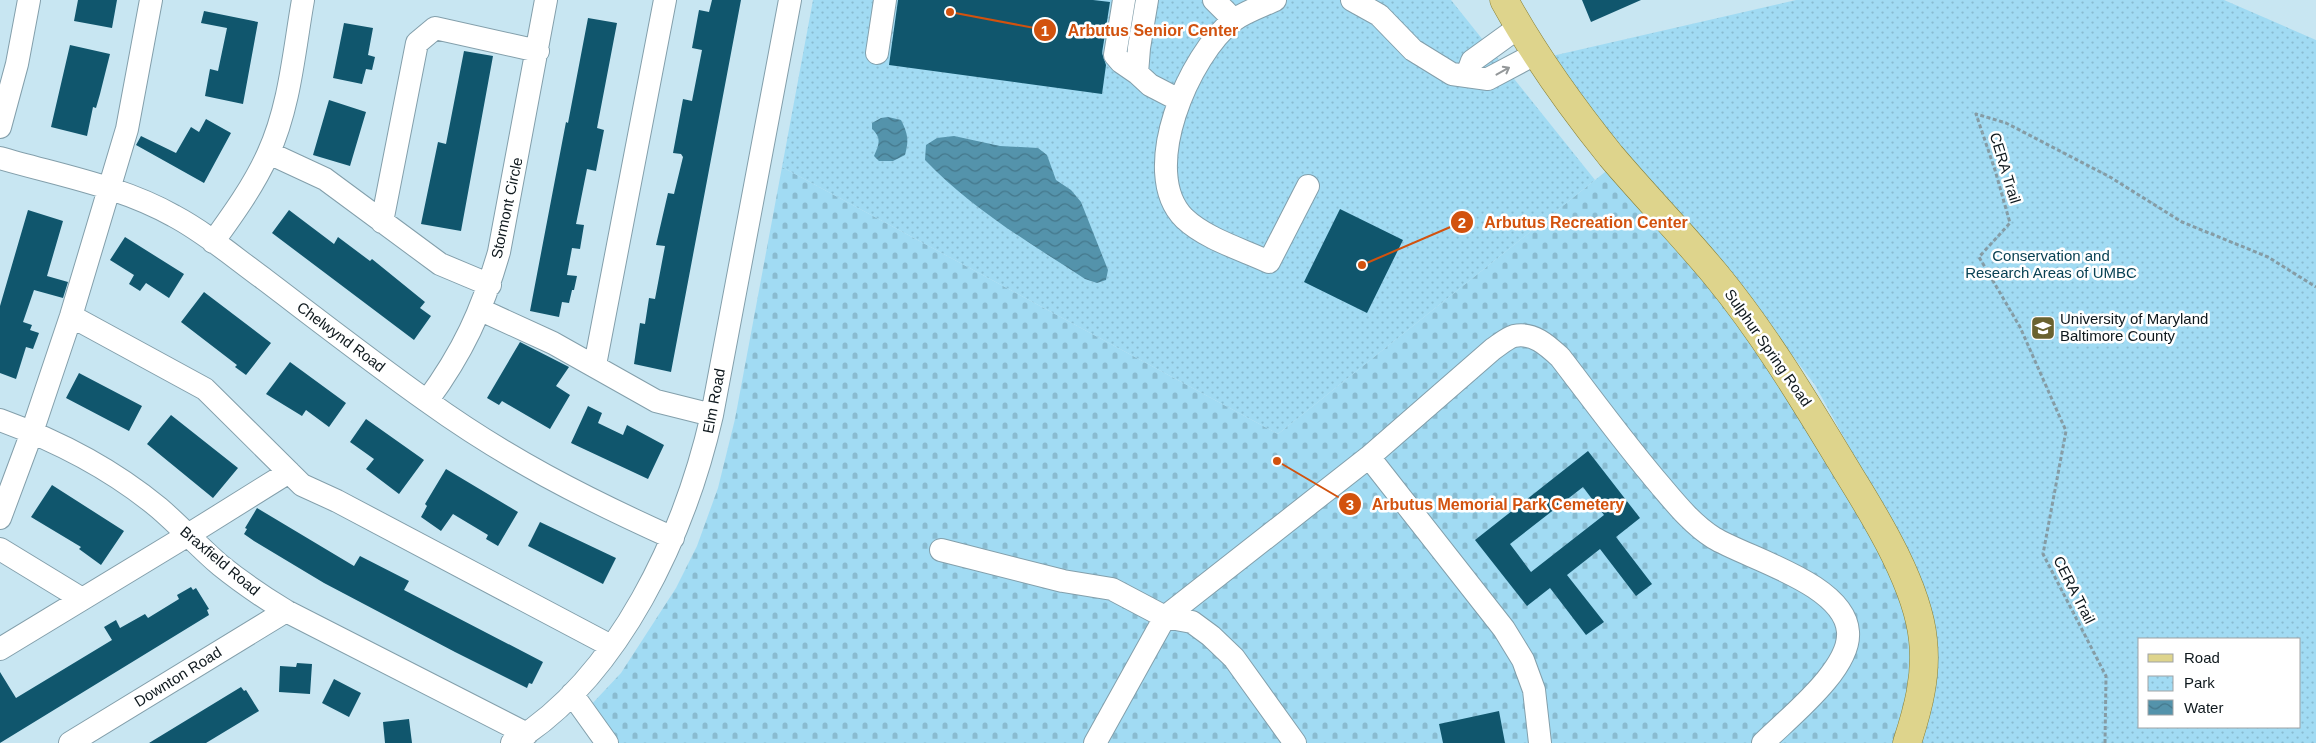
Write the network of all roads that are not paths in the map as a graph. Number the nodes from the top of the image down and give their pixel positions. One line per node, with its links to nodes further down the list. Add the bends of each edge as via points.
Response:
1 (29, 0): 22 (street, via 17,64)
2 (151, 0): 26 (street, via 127,129)
3 (303, 0): 23 (street, via 279,126)
4 (546, 0): 16 (street, Stormont Circle)
5 (665, 0): 32 (street)
6 (790, 0): 34 (street, Elm Road)
7 (885, 0): 18 (street)
8 (1124, 0): 19 (street, via 1115,55)
9 (1147, 0): 19 (street)
10 (1214, 0): 14 (street)
11 (1275, 0): 14 (street)
12 (1352, 0): 20 (street, via 1379,15 1413,50 1434,65 1452,74)
13 (1504, 0): 15 (main road, Sulphur Spring Road)
14 (1234, 20): 21 (street, via 1201,60)
15 (1519, 27): 17 (main road, Sulphur Spring Road); 20 (street, via 1472,61)
16 (538, 51): 27 (street, via 435,28 417,43); 29 (street, Stormont Circle)
17 (1537, 52): 20 (street, one-way to 17, via 1488,80); 57 (main road, Sulphur Spring Road, via 1610,155 1716,275 1756,327 1874,514 1898,561 1923,638 1924,673)
18 (877, 53)
19 (1137, 73): 21 (street, via 1150,85)
20 (1467, 75)
21 (1179, 100): 25 (street, via 1165,174 1170,197 1184,217 1208,234 1269,262)
22 (0, 127)
23 (269, 153): 27 (street, via 325,179); 28 (street, via 254,182)
24 (0, 158): 26 (street, Chelwynd Road)
25 (1308, 186)
26 (109, 189): 28 (street, Chelwynd Road, via 175,216); 31 (street)
27 (382, 222): 29 (street, via 440,264)
28 (213, 242): 33 (street, Chelwynd Road)
29 (490, 285): 30 (street, Stormont Circle)
30 (481, 310): 32 (street); 33 (street, Stormont Circle, via 448,372)
31 (71, 316): 36 (street); 38 (street, via 206,388)
32 (595, 365): 34 (street, via 656,401)
33 (427, 401): 41 (street, Chelwynd Road, via 541,475)
34 (712, 415): 41 (street, Elm Road, via 696,478)
35 (0, 420): 36 (street, Braxfield Road)
36 (32, 432): 39 (street); 40 (street, Braxfield Road, via 87,458 124,482 159,508)
37 (1369, 457): 46 (street); 55 (street, via 1504,629 1523,660 1534,690); 56 (street, via 1493,349 1513,336 1544,342 1560,357 1680,509 1712,537 1811,585 1844,616 1848,632 1840,663)
38 (289, 472): 40 (street); 47 (street, via 314,492 337,501)
39 (0, 518)
40 (188, 536): 44 (street); 45 (street, Braxfield Road, via 249,588)
41 (673, 538): 47 (street, Elm Road, via 656,575)
42 (0, 549): 44 (street)
43 (942, 550): 46 (street, via 1063,581 1112,589)
44 (82, 599): 48 (street)
45 (286, 611): 50 (street, Braxfield Road); 51 (street, Downton Road)
46 (1165, 617): 53 (street); 54 (street, via 1192,622 1228,652)
47 (611, 646): 49 (street, Elm Road)
48 (0, 648)
49 (572, 694): 50 (street, Elm Road); 52 (street)
50 (520, 739)
51 (70, 743)
52 (607, 743)
53 (1094, 743)
54 (1295, 743)
55 (1540, 743)
56 (1763, 743)
57 (1907, 743)

